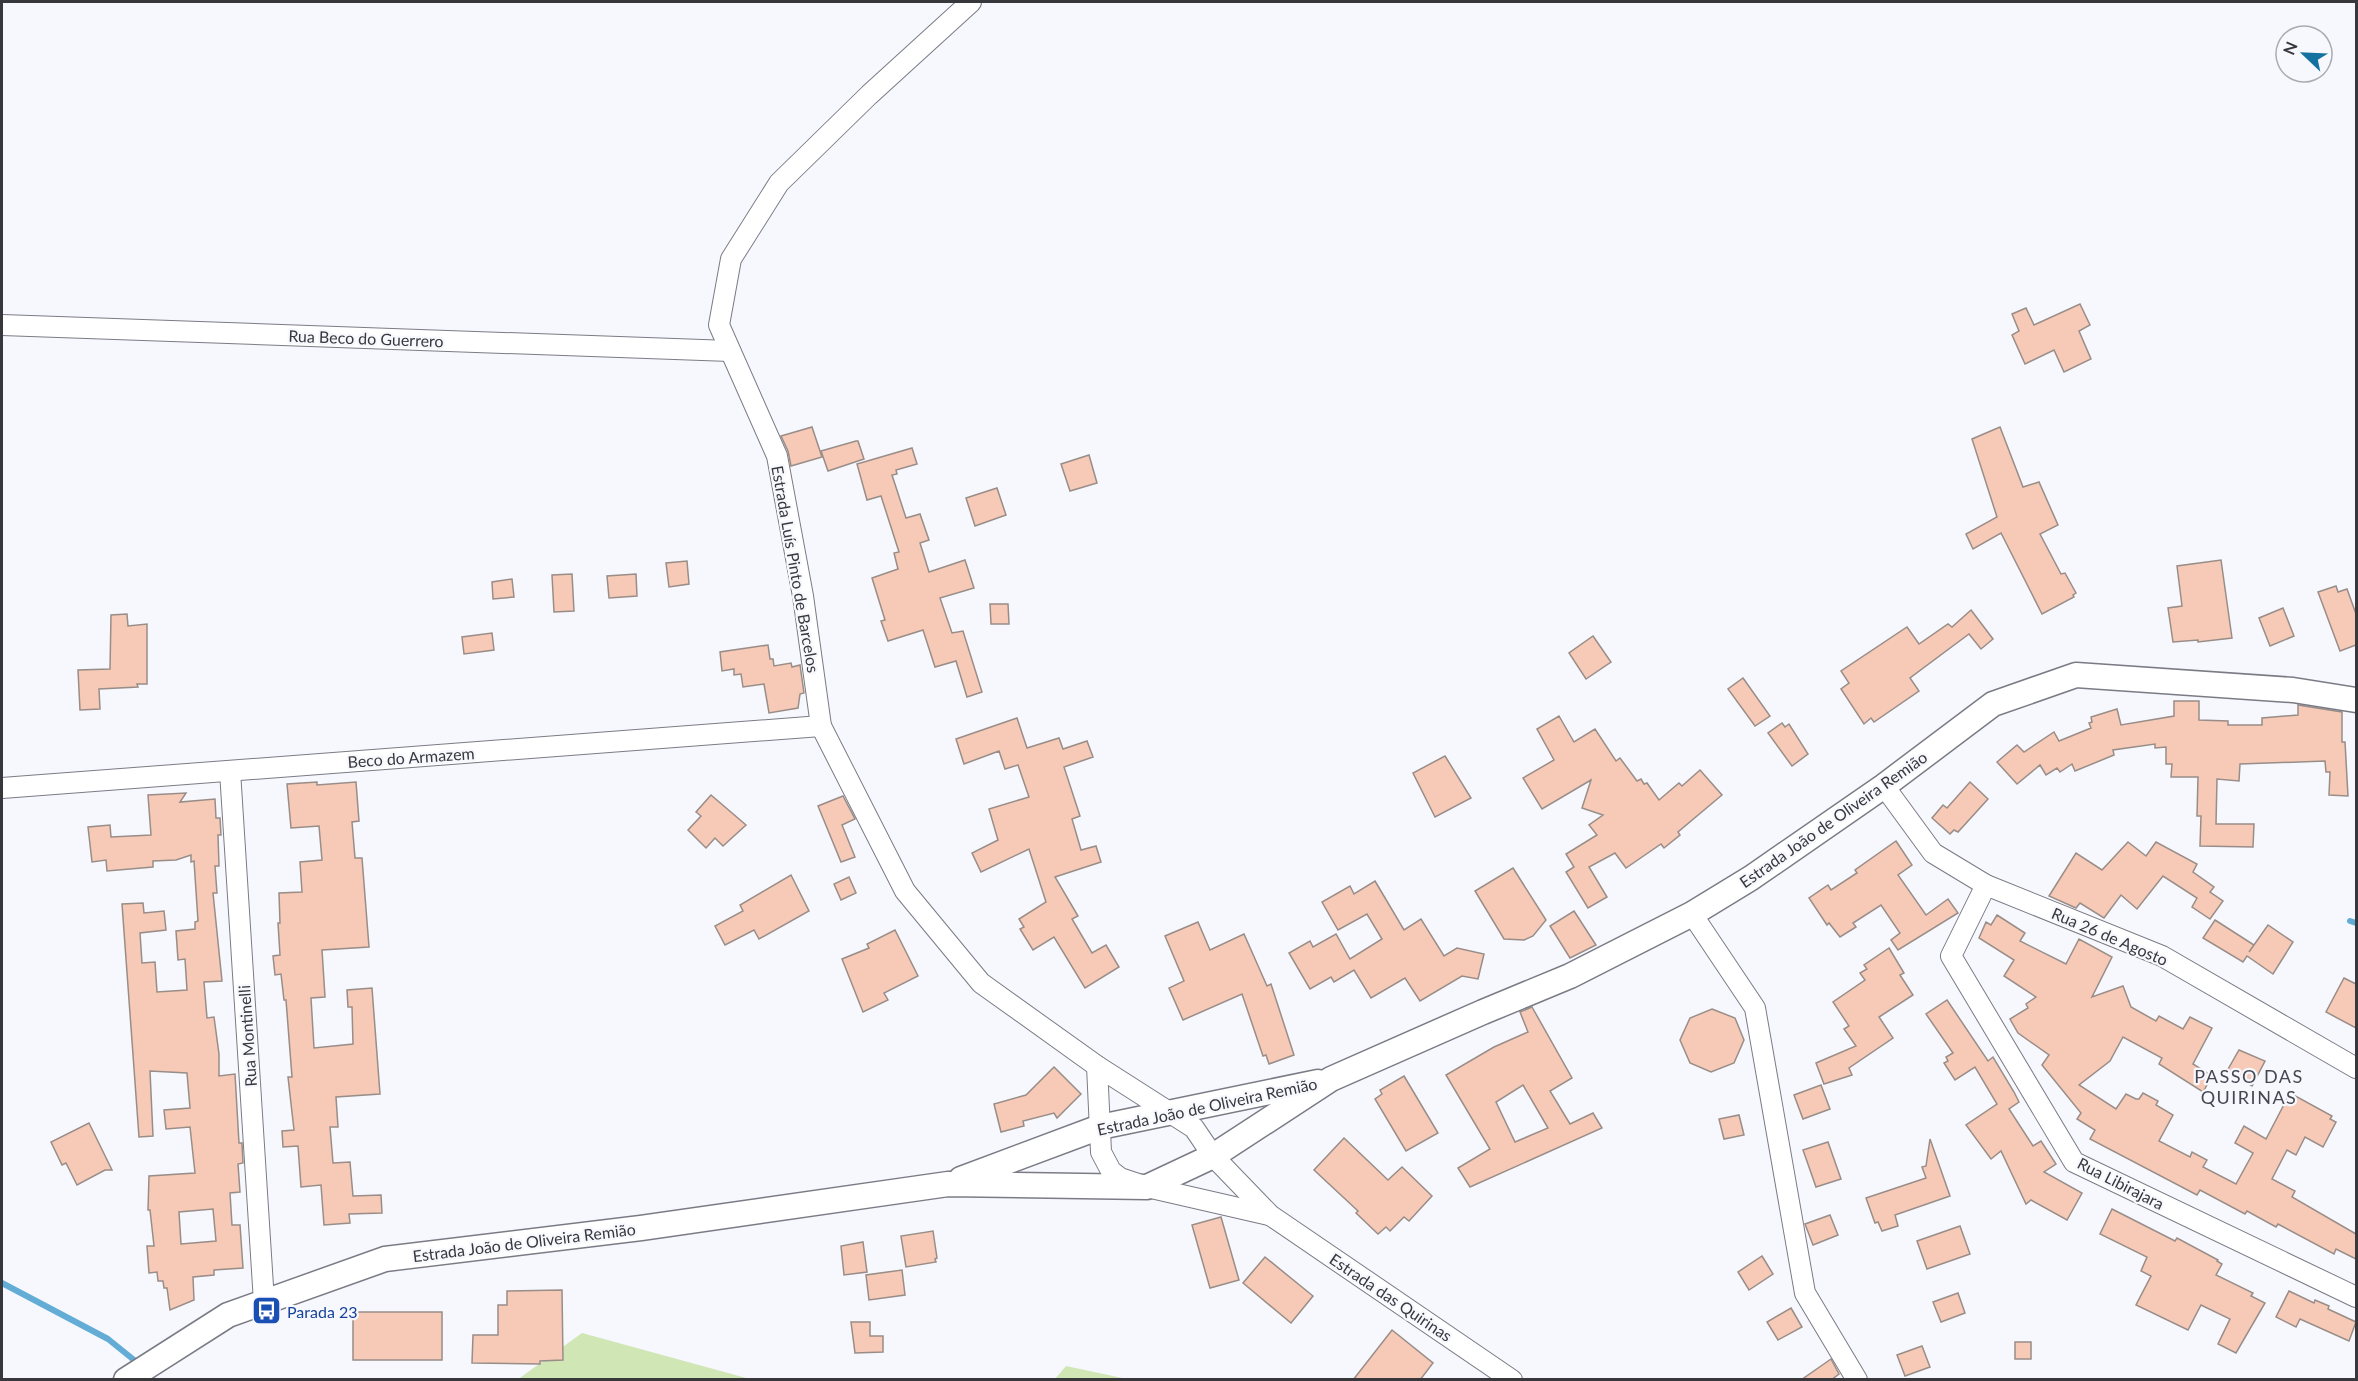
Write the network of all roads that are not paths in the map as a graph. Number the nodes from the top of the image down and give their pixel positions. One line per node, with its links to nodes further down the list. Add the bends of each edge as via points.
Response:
1 (971, 2): 3 (street, Estrada Luís Pinto de Barcelos, via 779,183 731,259 719,325)
2 (2, 325): 3 (street, Rua Beco do Guerrero)
3 (730, 351): 5 (street, Estrada Luís Pinto de Barcelos, via 777,456 803,596)
4 (2356, 700): 7 (main road, Estrada João de Oliveira Remião, via 2293,690 2076,675 1993,704)
5 (821, 726): 6 (street, Beco do Armazem); 11 (street, Estrada Luís Pinto de Barcelos, via 905,891 981,983)
6 (230, 771): 8 (street, Beco do Armazem); 21 (street, Rua Montinelli)
7 (1884, 786): 9 (street, Rua 26 de Agosto, via 1934,853); 10 (main road, Estrada João de Oliveira Remião, via 1752,878)
8 (2, 788)
9 (1986, 885): 12 (street, Rua 26 de Agosto, via 2162,956); 20 (street, Rua Libirajara, via 1951,956 2074,1162)
10 (1692, 914): 13 (main road, Estrada João de Oliveira Remião, via 1570,976); 24 (street, via 1755,1008 1805,1293)
11 (1097, 1066): 14 (street, Estrada Luís Pinto de Barcelos); 15 (street)
12 (2356, 1068)
13 (1330, 1079): 14 (main road, Estrada João de Oliveira Remião); 16 (main road, Estrada João de Oliveira Remião)
14 (1170, 1111): 15 (main road, Estrada João de Oliveira Remião); 16 (street, Estrada Luís Pinto de Barcelos, via 1194,1128)
15 (1100, 1127): 17 (main road, Estrada João de Oliveira Remião); 18 (street, Estrada das Quirinas, via 1101,1152 1111,1172)
16 (1213, 1156): 18 (main road, Estrada João de Oliveira Remião); 19 (street, Estrada das Quirinas)
17 (948, 1184): 18 (main road, Estrada João de Oliveira Remião); 21 (main road, Estrada João de Oliveira Remião, via 641,1228 385,1258)
18 (1147, 1187): 19 (street, Estrada das Quirinas)
19 (1270, 1215): 23 (street, Estrada das Quirinas)
20 (2356, 1297)
21 (264, 1302): 22 (main road, Estrada João de Oliveira Remião, via 228,1315)
22 (126, 1380)
23 (1512, 1380)
24 (1857, 1380)

